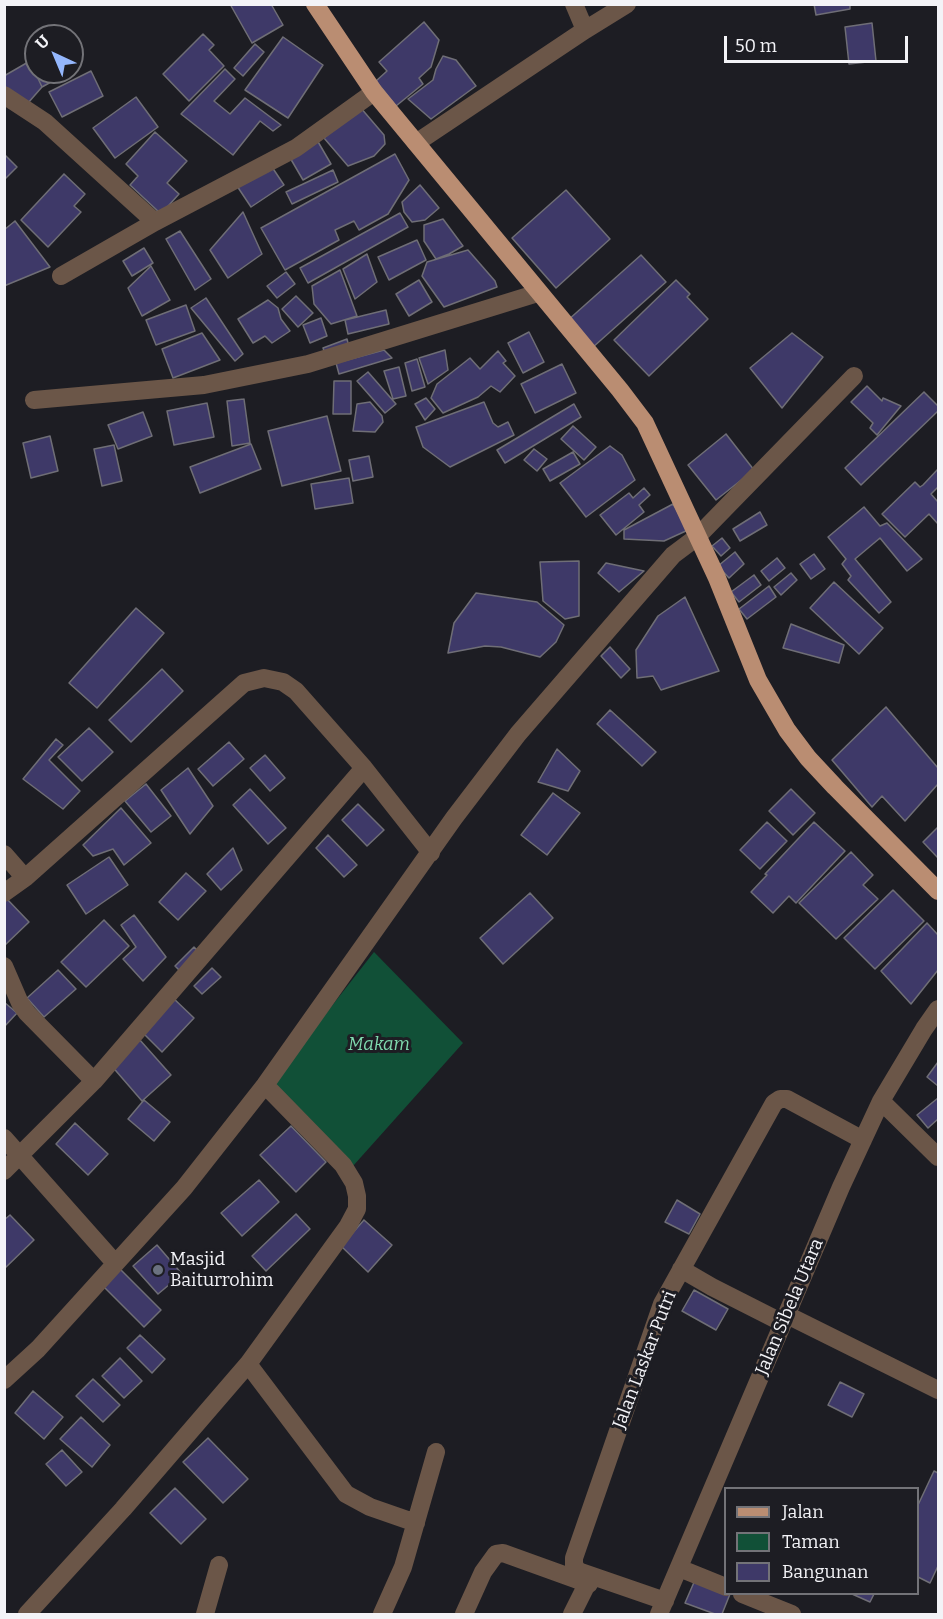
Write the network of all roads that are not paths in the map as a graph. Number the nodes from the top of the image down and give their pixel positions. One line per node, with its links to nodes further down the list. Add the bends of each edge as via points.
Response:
1 (315, 4): 5 (main road)
2 (574, 4): 4 (street)
3 (627, 4): 4 (street)
4 (585, 30): 7 (street)
5 (374, 92): 7 (main road); 8 (street, via 296,148)
6 (4, 95): 8 (street, via 45,122)
7 (416, 142): 10 (main road)
8 (155, 222): 9 (street)
9 (61, 276)
10 (538, 293): 12 (street, via 308,364 204,385); 13 (main road, via 645,423)
11 (854, 376): 13 (street)
12 (34, 400)
13 (697, 537): 15 (street, via 673,555 518,734); 18 (main road, via 758,681 808,758)
14 (364, 768): 15 (street); 17 (street, via 290,686 264,678 244,683); 22 (street)
15 (431, 853): 23 (street)
16 (4, 854): 17 (street)
17 (25, 878): 19 (street)
18 (939, 891)
19 (4, 893)
20 (4, 966): 22 (street, via 27,1013)
21 (939, 1010): 24 (street, Jalan Sibela Utara)
22 (94, 1081): 27 (street)
23 (265, 1085): 30 (street, via 184,1188); 33 (street, via 343,1165 354,1183 357,1209)
24 (881, 1101): 26 (street, Jalan Sibela Utara); 28 (street)
25 (4, 1138): 27 (street)
26 (863, 1140): 31 (street, Jalan Laskar Putri, via 786,1099 774,1103); 32 (street, Jalan Sibela Utara)
27 (20, 1156): 29 (street); 30 (street)
28 (939, 1157)
29 (4, 1171)
30 (115, 1263): 34 (street, via 38,1349)
31 (681, 1269): 32 (street, via 711,1287); 43 (street, Jalan Laskar Putri, via 662,1304 574,1558 578,1571)
32 (785, 1319): 35 (street); 39 (street, Jalan Sibela Utara)
33 (248, 1364): 37 (street, via 351,1499); 45 (street)
34 (4, 1380)
35 (939, 1390)
36 (436, 1452): 37 (street)
37 (416, 1523): 47 (street, via 403,1567)
38 (219, 1565): 46 (street)
39 (679, 1568): 41 (street); 43 (street, Jalan Sibela Utara)
40 (587, 1584): 43 (street); 48 (street, via 503,1553 496,1554); 49 (street)
41 (724, 1586)
42 (746, 1595): 44 (street)
43 (662, 1608)
44 (780, 1612)
45 (27, 1614)
46 (205, 1614)
47 (382, 1614)
48 (464, 1614)
49 (572, 1614)

